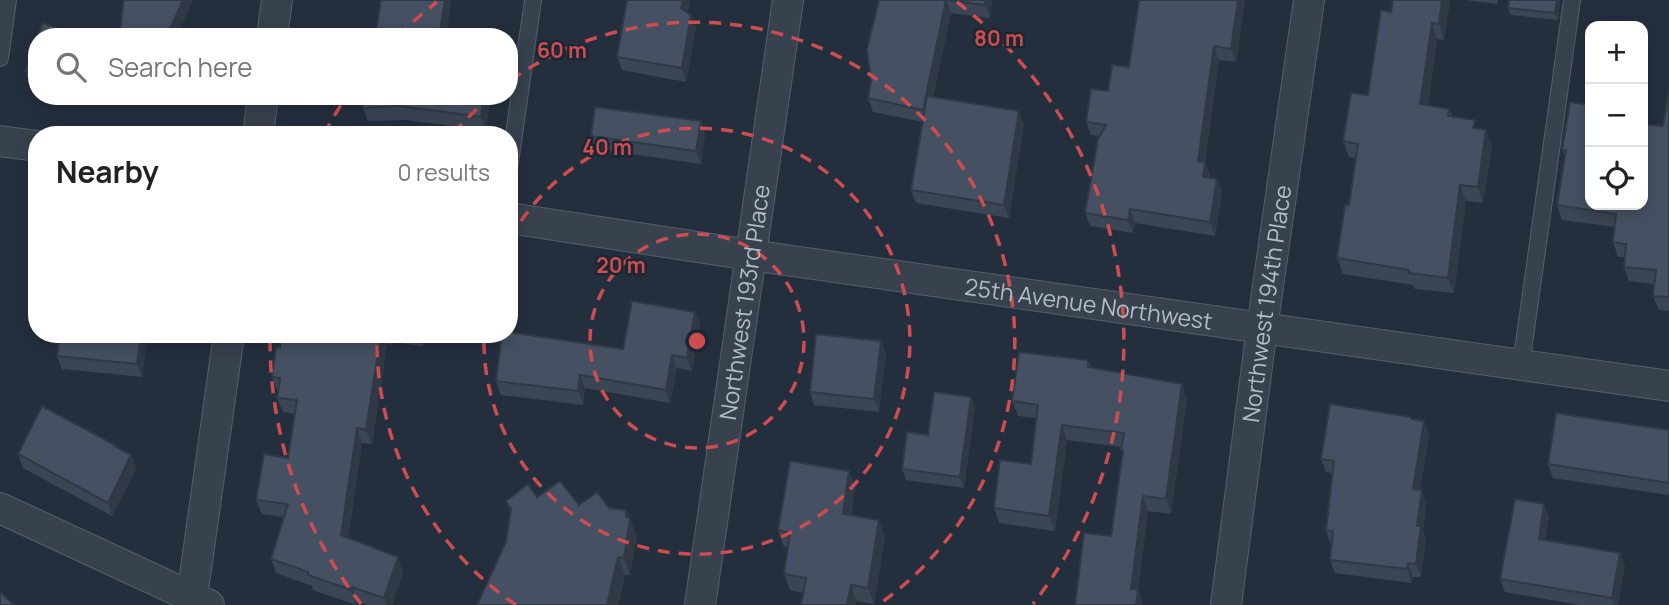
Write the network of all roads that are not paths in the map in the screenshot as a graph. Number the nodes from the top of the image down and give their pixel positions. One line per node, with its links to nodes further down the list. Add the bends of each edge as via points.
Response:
1 (8, 0): 8 (lane)
2 (277, 0): 7 (street)
3 (533, 0): 11 (lane)
4 (788, 0): 15 (street, Northwest 193rd Place)
5 (1309, 0): 16 (street, Northwest 194th Place)
6 (1572, 0): 18 (lane)
7 (273, 28)
8 (0, 58)
9 (262, 105): 10 (street)
10 (259, 126)
11 (515, 126)
12 (0, 141): 13 (street)
13 (28, 145)
14 (518, 219): 15 (street, 25th Avenue Northwest)
15 (750, 255): 16 (street, 25th Avenue Northwest); 22 (street, Northwest 193rd Place)
16 (1262, 328): 18 (street, 25th Avenue Northwest); 23 (street, Northwest 194th Place)
17 (228, 343): 21 (street)
18 (1521, 365): 19 (street, 25th Avenue Northwest)
19 (1669, 386)
20 (0, 508): 21 (street)
21 (200, 601)
22 (700, 605)
23 (1226, 605)

